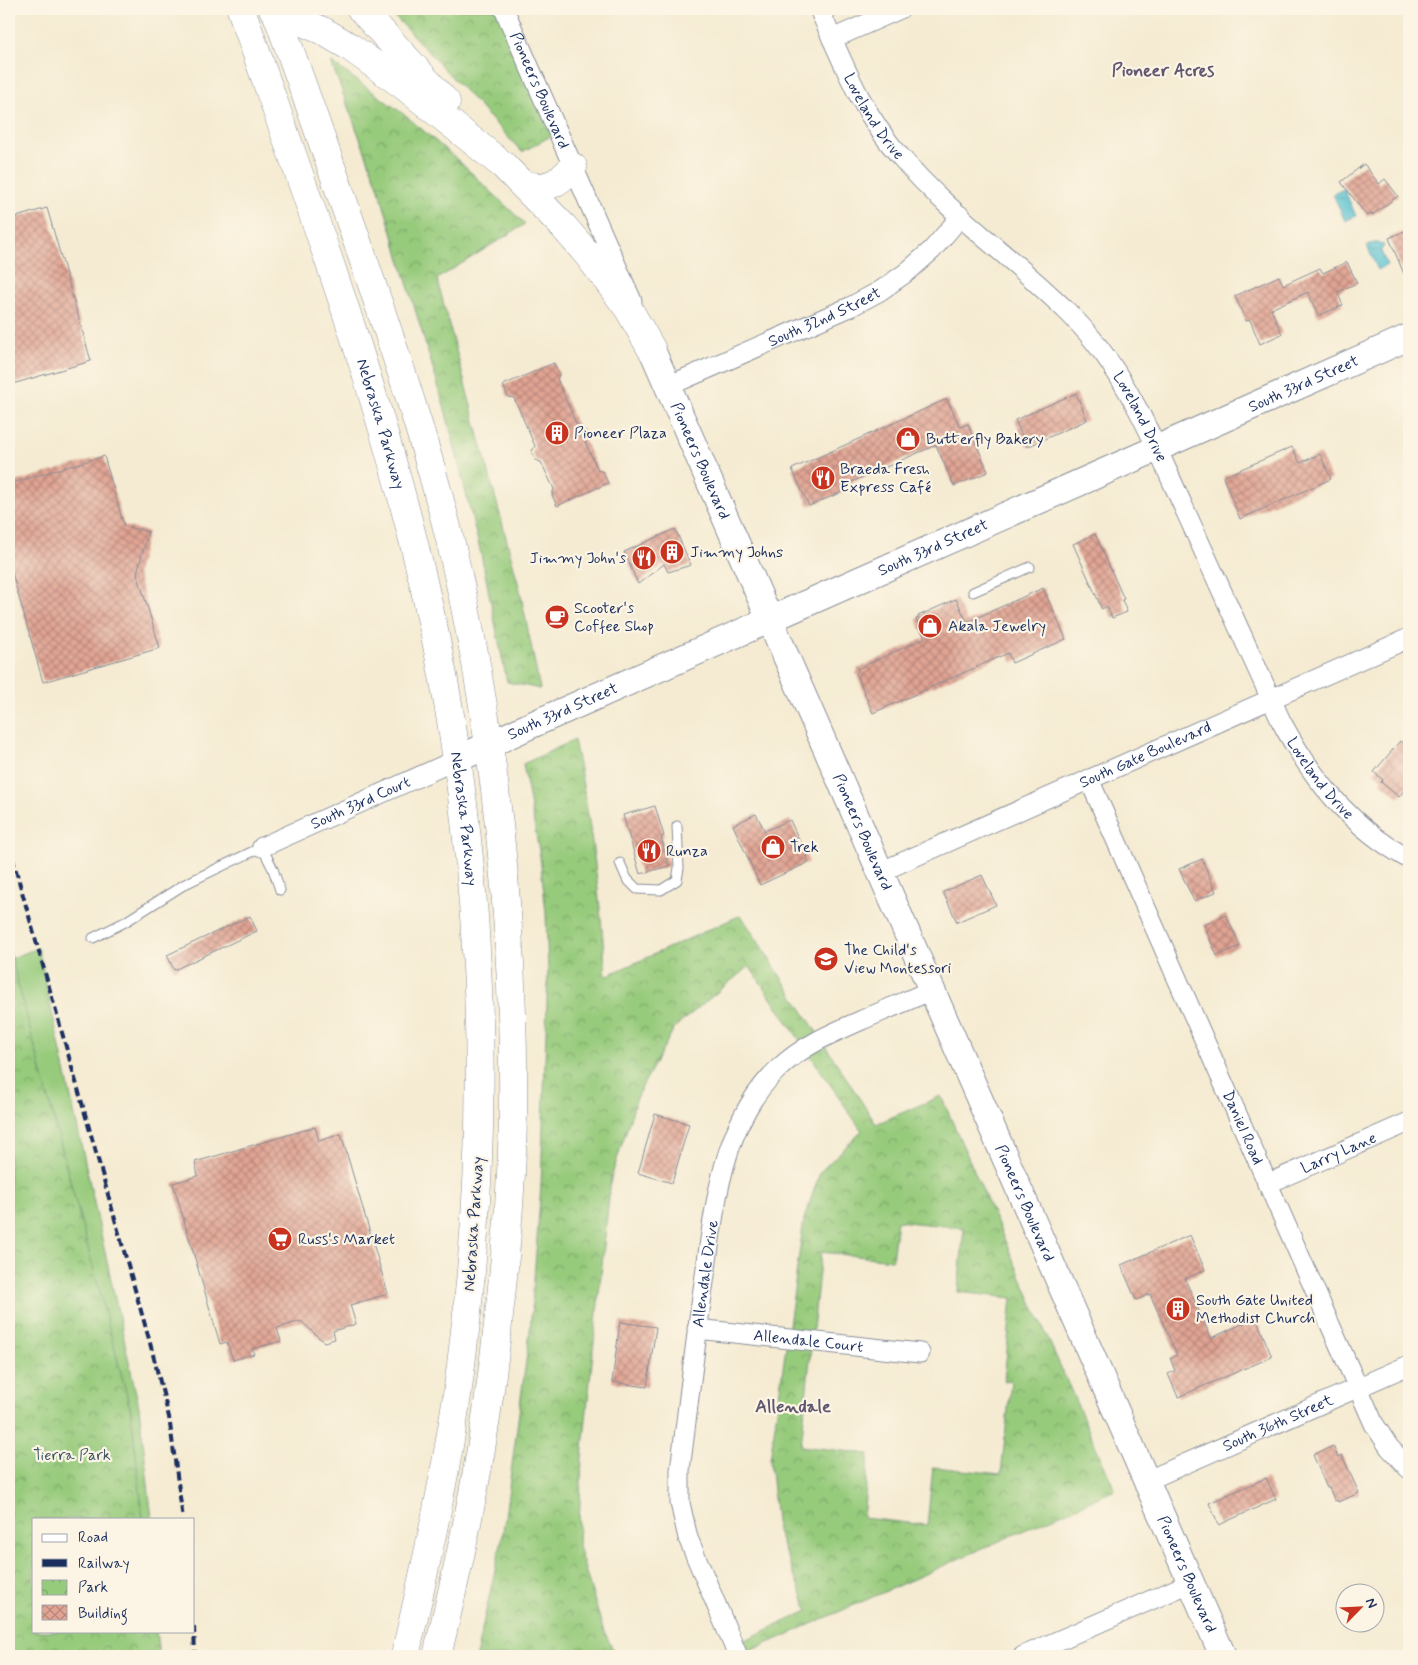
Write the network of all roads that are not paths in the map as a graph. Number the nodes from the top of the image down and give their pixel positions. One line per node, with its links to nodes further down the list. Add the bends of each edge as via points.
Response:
1 (240, 9): 21 (main road, Nebraska Parkway, via 348,317 383,428 426,590)
2 (275, 9): 9 (main road, via 323,31 370,61); 20 (main road, Nebraska Parkway, via 396,352 426,451 459,580)
3 (360, 9): 9 (main road)
4 (504, 9): 8 (street, Pioneers Boulevard)
5 (819, 9): 7 (street, Loveland Drive)
6 (900, 9): 7 (street)
7 (832, 39): 10 (street, Loveland Drive, via 876,126 928,186)
8 (573, 167): 9 (main road, via 554,184 534,188); 12 (street, Pioneers Boulevard)
9 (514, 175): 12 (main road, via 588,255 628,308)
10 (961, 216): 13 (street, South 32nd Street, via 907,272 880,291); 14 (street, Loveland Drive, via 1064,307 1094,340 1116,371)
11 (1409, 338): 14 (main road, South 33rd Street)
12 (652, 350): 13 (main road, Pioneers Boulevard)
13 (668, 386): 17 (main road, Pioneers Boulevard)
14 (1158, 450): 17 (main road, South 33rd Street); 19 (street, Loveland Drive)
15 (1030, 567): 16 (lane)
16 (973, 592)
17 (770, 620): 20 (main road, South 33rd Street); 27 (main road, Pioneers Boulevard)
18 (1409, 638): 19 (street, South Gate Boulevard)
19 (1271, 699): 22 (street, South Gate Boulevard); 25 (street, Loveland Drive, via 1298,752 1317,780 1367,830)
20 (489, 744): 21 (main road, South 33rd Street); 41 (main road, Nebraska Parkway, via 502,854 513,1047 509,1198 490,1392 474,1487)
21 (458, 759): 24 (street, South 33rd Court); 40 (main road, Nebraska Parkway, via 476,954 480,1054 479,1161 472,1272 460,1377 430,1548)
22 (1089, 780): 27 (street, South Gate Boulevard); 32 (street, Daniel Road)
23 (677, 826): 26 (lane, via 677,880 661,890 637,889 627,879)
24 (262, 847): 28 (lane); 29 (lane, via 185,884)
25 (1409, 859)
26 (620, 863)
27 (880, 872): 30 (main road, Pioneers Boulevard)
28 (280, 890)
29 (93, 938)
30 (932, 990): 33 (street, Allendale Drive, via 805,1047 778,1068 753,1097 735,1133 717,1197); 38 (main road, Pioneers Boulevard)
31 (1409, 1122): 32 (street, Larry Lane)
32 (1267, 1184): 36 (street, Daniel Road)
33 (697, 1329): 34 (street, Allendale Court); 42 (street, Allendale Drive, via 680,1470 680,1503 691,1546)
34 (920, 1353)
35 (1409, 1365): 36 (street, South 36th Street)
36 (1357, 1388): 37 (street, Daniel Road, via 1388,1447); 38 (street, South 36th Street)
37 (1409, 1469)
38 (1146, 1481): 39 (main road, Pioneers Boulevard)
39 (1190, 1583): 43 (street); 44 (main road, Pioneers Boulevard)
40 (405, 1656)
41 (437, 1656)
42 (738, 1656)
43 (1023, 1656)
44 (1222, 1656)

